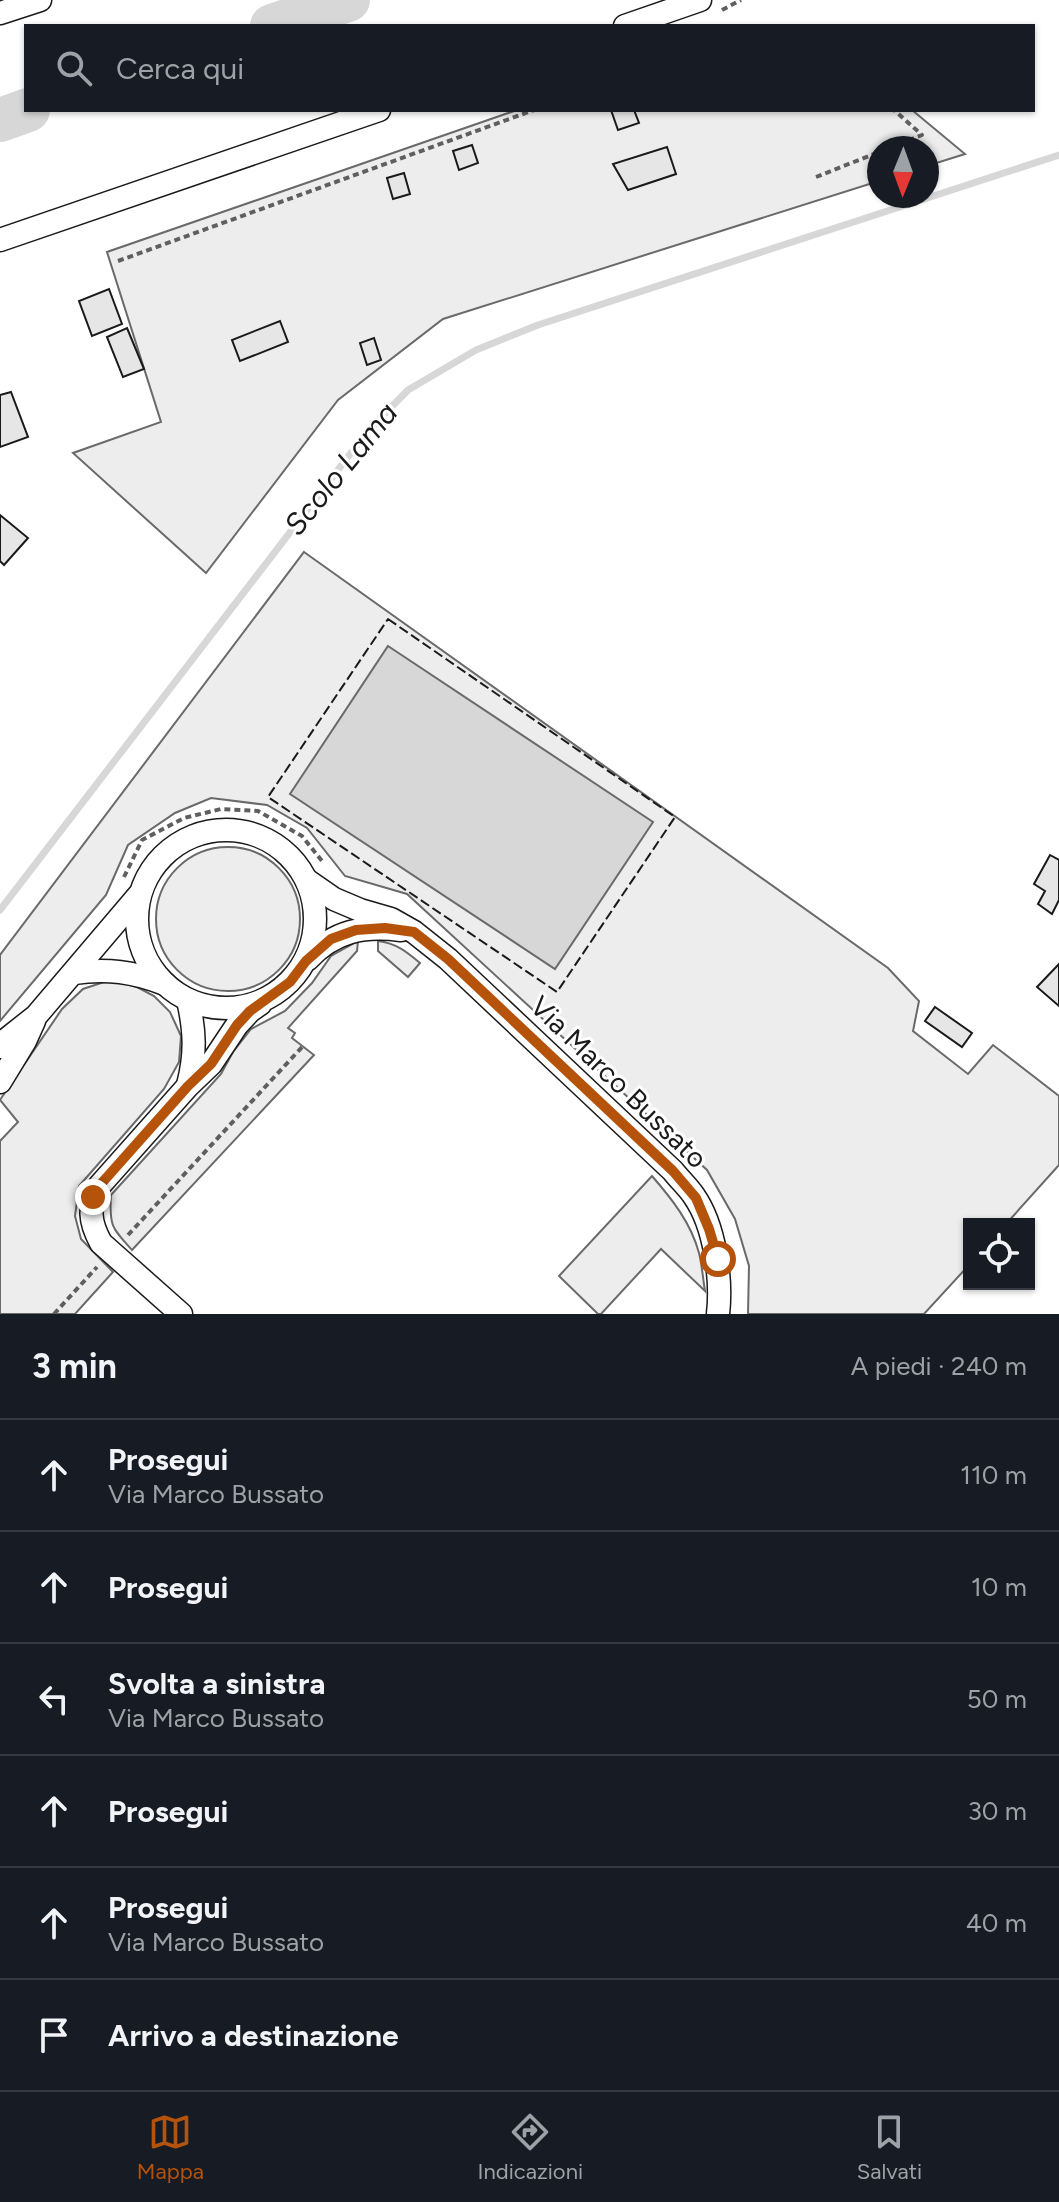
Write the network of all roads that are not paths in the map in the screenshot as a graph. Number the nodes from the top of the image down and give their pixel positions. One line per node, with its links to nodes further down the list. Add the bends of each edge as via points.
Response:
1 (40, 0): 3 (street)
2 (700, 0): 4 (street)
3 (0, 13)
4 (631, 24)
5 (373, 112): 6 (street)
6 (0, 240)
7 (319, 876): 8 (street, via 274,842 224,829 198,833 175,845); 9 (street, Via Marco Bussato, via 334,899); 10 (street, via 315,935)
8 (128, 892): 11 (street); 12 (street, via 148,963)
9 (414, 932): 10 (street, via 356,930 331,939); 20 (street, Via Marco Bussato, via 696,1198 718,1259)
10 (306, 961): 13 (street)
11 (74, 973): 12 (street, via 121,971); 15 (street)
12 (165, 984): 14 (street)
13 (267, 999): 14 (street, via 228,1008); 18 (street, via 237,1025 211,1064)
14 (188, 1000): 18 (street, via 194,1060)
15 (36, 1016): 16 (street); 17 (street)
16 (0, 1047)
17 (0, 1082)
18 (188, 1086): 19 (street, via 100,1185 91,1212 101,1243)
19 (181, 1314)
20 (718, 1314)

